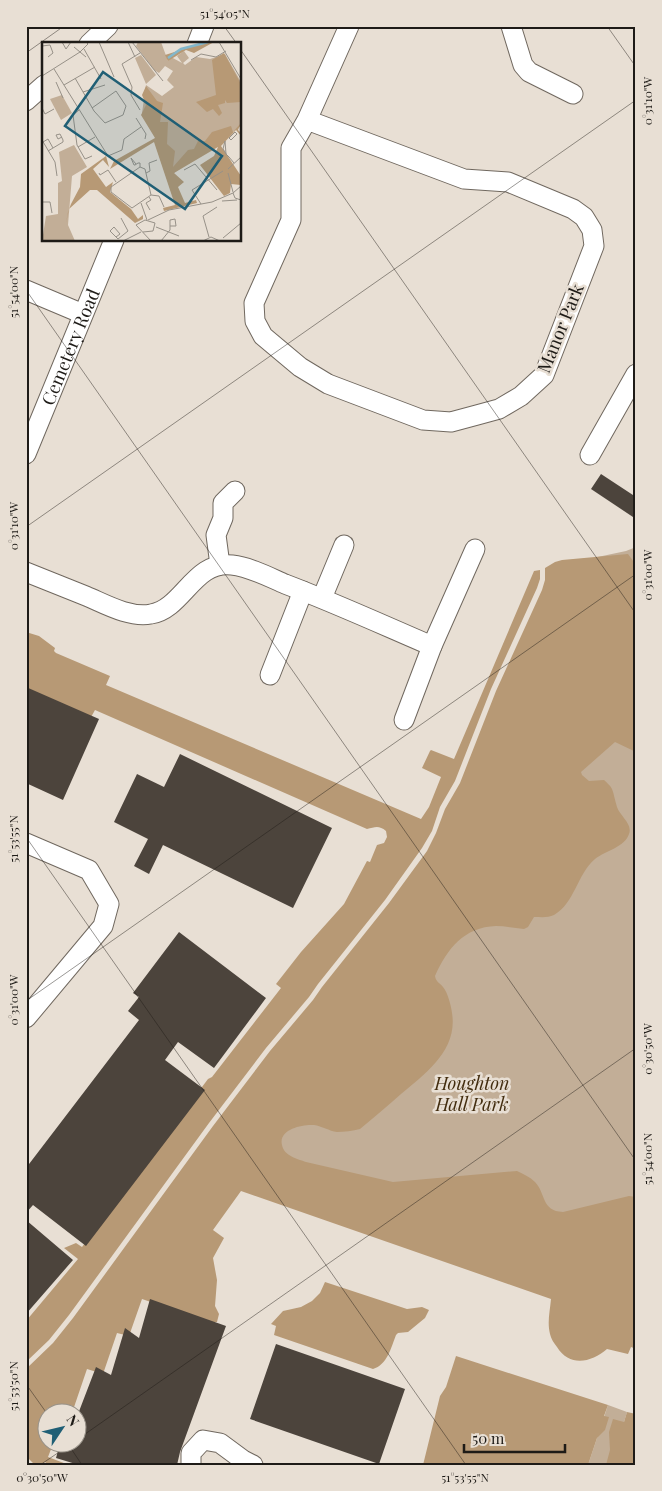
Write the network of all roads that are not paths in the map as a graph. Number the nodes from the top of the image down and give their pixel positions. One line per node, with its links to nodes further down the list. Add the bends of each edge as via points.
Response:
1 (108, 26): 5 (street)
2 (204, 26): 6 (street)
3 (348, 26): 10 (street, Manor Park)
4 (511, 26): 8 (street, via 523,65 529,72)
5 (91, 42)
6 (198, 42)
7 (42, 87): 9 (street)
8 (573, 94)
9 (26, 101)
10 (306, 120): 10 (street, Manor Park, via 464,179 508,182 584,216 592,230 594,246 544,375 521,396 499,409 451,422 423,420 328,384 263,336 255,321 254,303 291,220 291,148)
11 (114, 241): 13 (street, Cemetery Road)
12 (26, 290): 13 (street)
13 (83, 314): 15 (street, Cemetery Road)
14 (636, 374): 16 (street)
15 (26, 454)
16 (590, 456)
17 (235, 491): 20 (street, via 223,503 223,518 216,535)
18 (344, 545): 23 (street)
19 (475, 549): 24 (street)
20 (220, 564): 21 (street, via 192,581 168,608 152,614 127,613); 22 (street, via 244,567)
21 (26, 572)
22 (303, 591): 23 (street); 25 (street)
23 (322, 598): 24 (street)
24 (432, 646): 26 (street)
25 (270, 675)
26 (404, 720)
27 (26, 844): 28 (street, via 89,870 109,904 103,926)
28 (26, 1018)
29 (191, 1465): 30 (street, via 191,1453 204,1440 220,1443)
30 (253, 1465)

